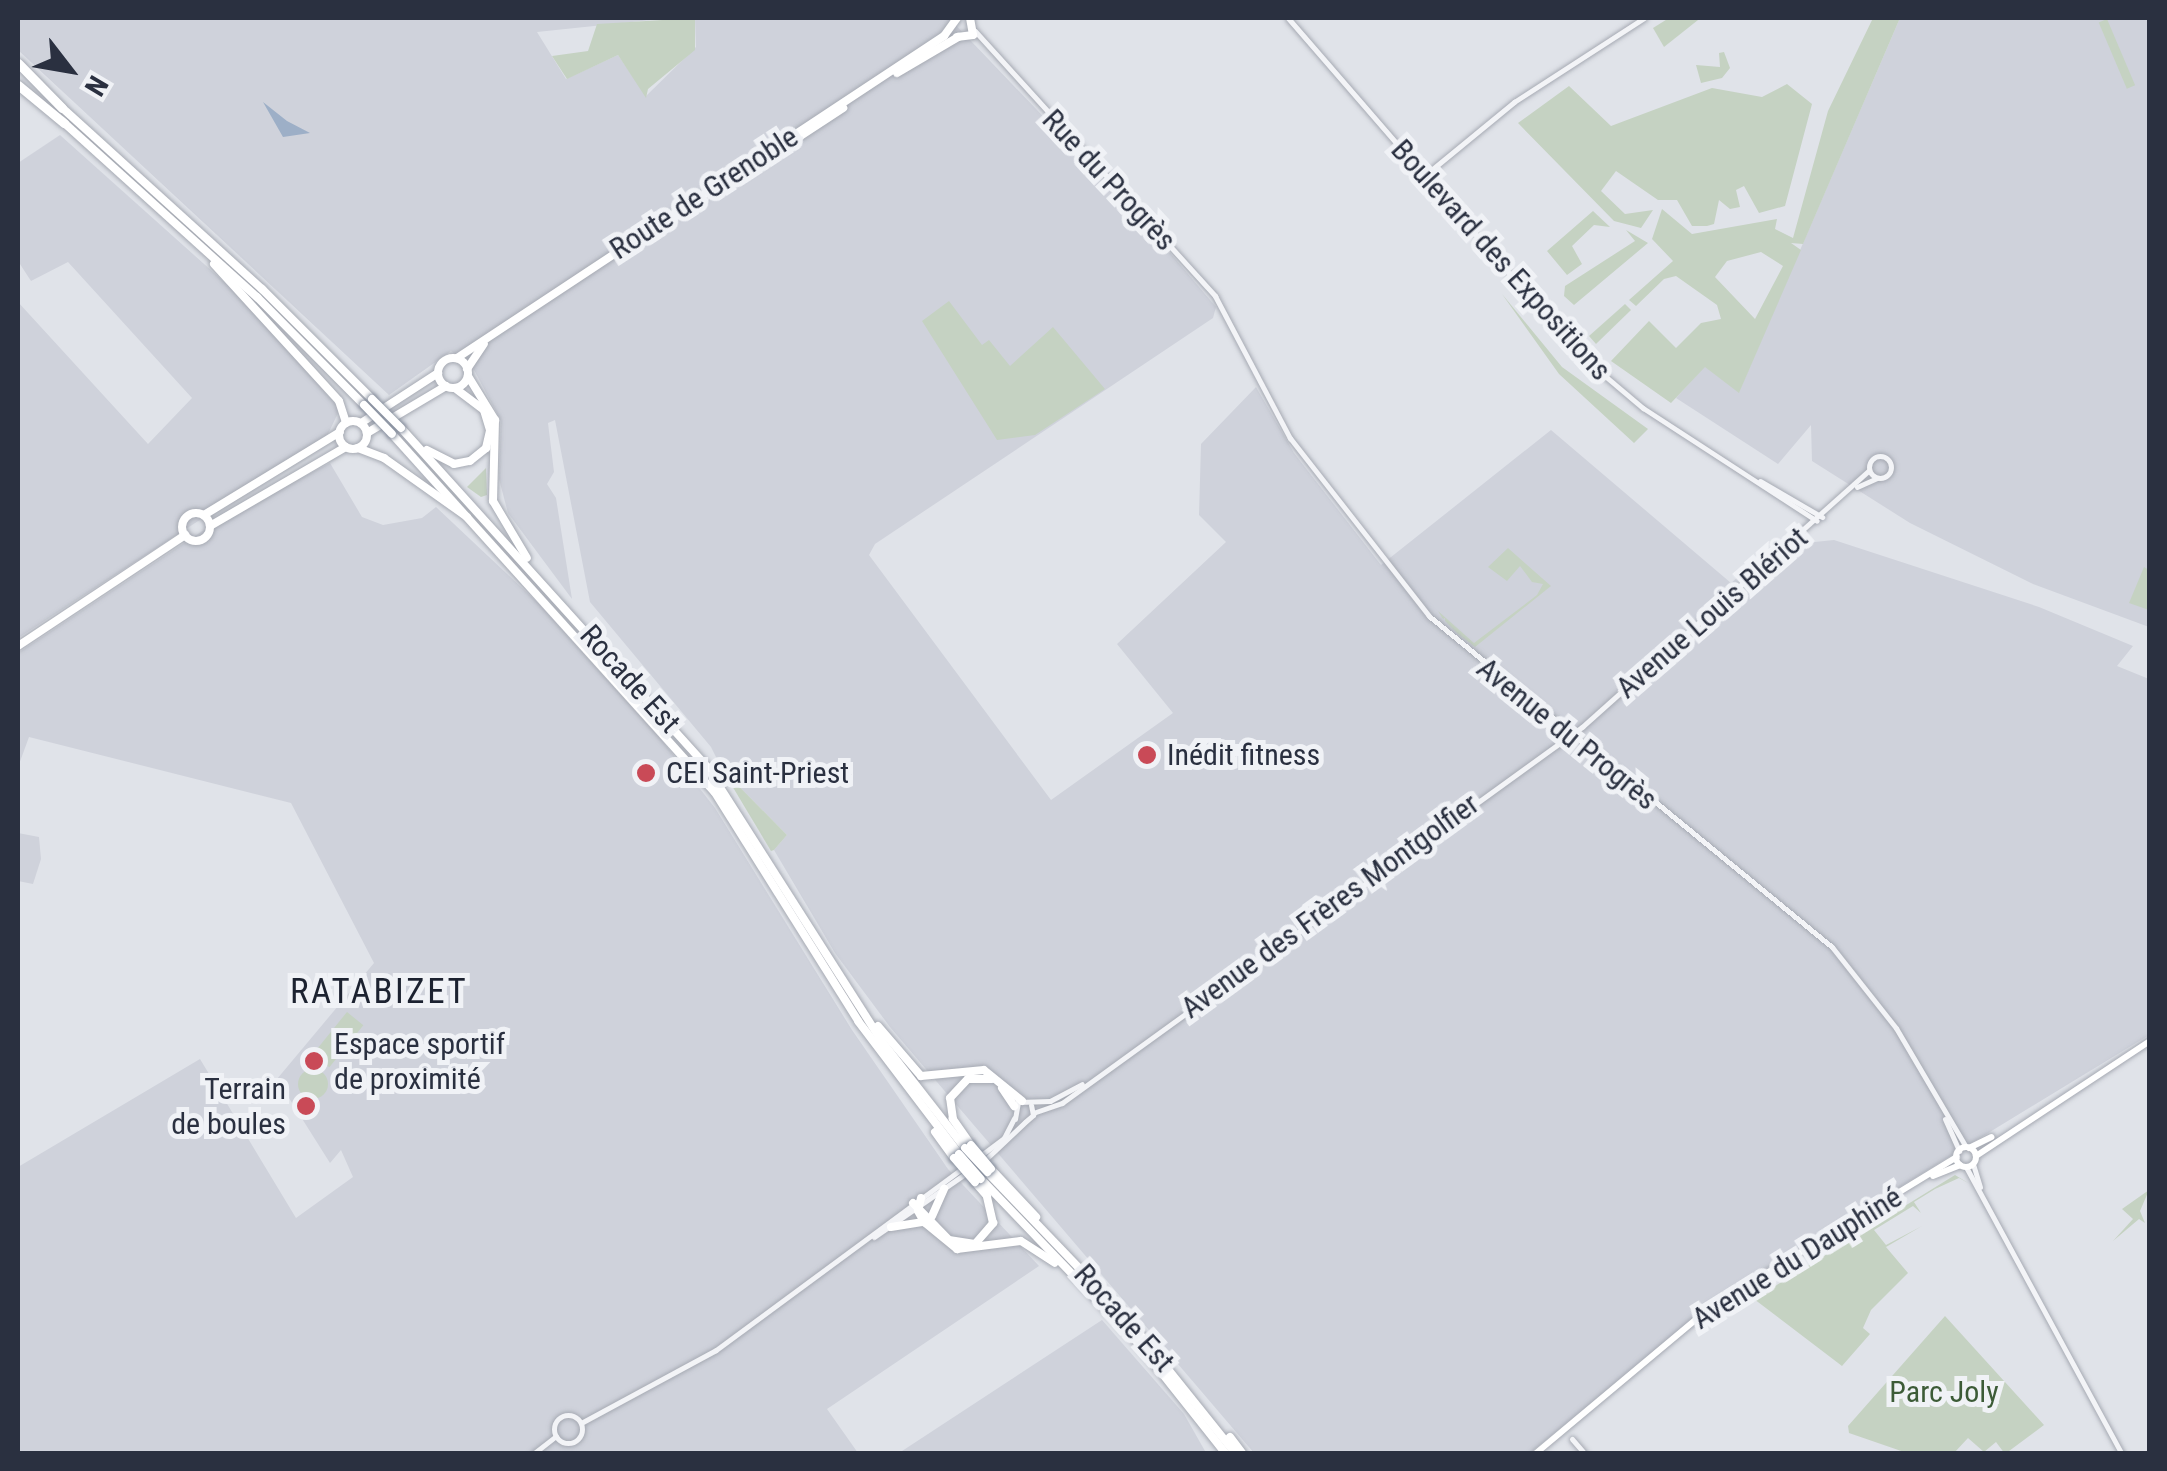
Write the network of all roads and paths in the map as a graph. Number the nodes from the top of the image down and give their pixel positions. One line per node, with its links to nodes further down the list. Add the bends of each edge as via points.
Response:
1 (1288, 18): 11 (street, Boulevard des Expositions)
2 (1644, 18): 11 (street, via 1514,102)
3 (984, 19): 4 (main road)
4 (973, 25): 5 (main road); 6 (street, Rue du Progrès)
5 (956, 27): 6 (street, Rue du Progrès); 14 (main road, Route de Grenoble); 15 (main road, Route de Grenoble, via 519,318 480,347)
6 (984, 48): 13 (street, Rue du Progrès, via 1199,276)
7 (18, 66): 9 (highway)
8 (18, 83): 10 (highway)
9 (62, 108): 18 (main road, Rocade Est, via 262,289)
10 (64, 123): 12 (main road, Rocade Est)
11 (1424, 176): 30 (street, Boulevard des Expositions, via 1579,354 1634,401)
12 (177, 224): 18 (main road, Rocade Est); 19 (main road, via 339,401)
13 (1227, 316): 36 (street, Avenue du Progrès, via 1290,438 1416,602 1450,639)
14 (457, 358): 15 (main road); 16 (main road, Route de Grenoble, via 442,363)
15 (467, 372): 17 (main road, Route de Grenoble); 34 (main road, via 495,420 491,490 497,512)
16 (438, 374): 17 (main road); 20 (main road)
17 (450, 387): 21 (main road, via 476,400 489,420 490,439 479,456 444,461); 23 (main road)
18 (368, 402): 21 (main road, Rocade Est, bridge)
19 (346, 422): 20 (main road); 22 (main road)
20 (361, 423): 23 (main road)
21 (397, 431): 33 (main road, Rocade Est); 34 (main road, Rocade Est)
22 (340, 432): 24 (main road); 29 (main road)
23 (367, 433): 25 (main road)
24 (346, 447): 25 (main road); 31 (main road)
25 (358, 448): 33 (main road, via 446,500)
26 (1869, 470): 27 (street); 27 (street, via 1875,457 1888,460 1890,472); 28 (street, Avenue Louis Blériot)
27 (1876, 478): 28 (street, Avenue Louis Blériot)
28 (1854, 488): 30 (street, Avenue Louis Blériot)
29 (204, 515): 31 (main road); 32 (main road, via 186,517)
30 (1820, 519): 36 (street, Avenue Louis Blériot)
31 (210, 526): 32 (main road, via 201,540)
32 (184, 536): 35 (main road)
33 (503, 550): 42 (main road, Rocade Est, via 714,791 908,1092)
34 (547, 586): 37 (main road, Rocade Est, via 718,783)
35 (18, 646)
36 (1569, 736): 39 (street, Avenue des Frères Montgolfier, via 1093,1077); 43 (street, Avenue du Progrès, via 1801,918 1851,968 1901,1034)
37 (846, 988): 39 (main road, via 922,1076 984,1070); 42 (main road, Rocade Est)
38 (2150, 1041): 43 (main road, Avenue du Dauphiné)
39 (1025, 1106): 40 (street); 41 (street, Avenue des Frères Montgolfier); 42 (main road, via 990,1078 957,1085 950,1112)
40 (1014, 1118): 41 (street); 46 (street, Avenue des Frères Montgolfier, via 996,1145)
41 (1024, 1123): 45 (street, Avenue des Frères Montgolfier, via 1004,1147)
42 (962, 1151): 44 (main road, Rocade Est, bridge); 44 (main road, bridge)
43 (1966, 1157): 57 (main road, Avenue du Dauphiné, via 1711,1307); 59 (street, Avenue du Progrès)
44 (984, 1176): 47 (main road, via 992,1210 988,1235 962,1246); 50 (main road, Rocade Est); 56 (main road, Rocade Est, via 1068,1256)
45 (944, 1189): 46 (street, Avenue des Frères Montgolfier); 47 (main road)
46 (918, 1202): 47 (main road); 48 (street, Avenue des Frères Montgolfier); 49 (street, Avenue des Frères Montgolfier)
47 (928, 1219): 48 (main road); 50 (main road, via 956,1250 1021,1241)
48 (891, 1227): 49 (street, Avenue des Frères Montgolfier)
49 (855, 1250): 51 (street, Avenue des Frères Montgolfier, via 716,1350)
50 (1072, 1272): 55 (main road, Rocade Est)
51 (580, 1423): 52 (street, via 574,1442); 52 (street, via 560,1418)
52 (556, 1436): 54 (street)
53 (1572, 1439): 58 (street)
54 (533, 1454)
55 (1223, 1454)
56 (1239, 1454)
57 (1535, 1454)
58 (1585, 1454)
59 (2122, 1454)

